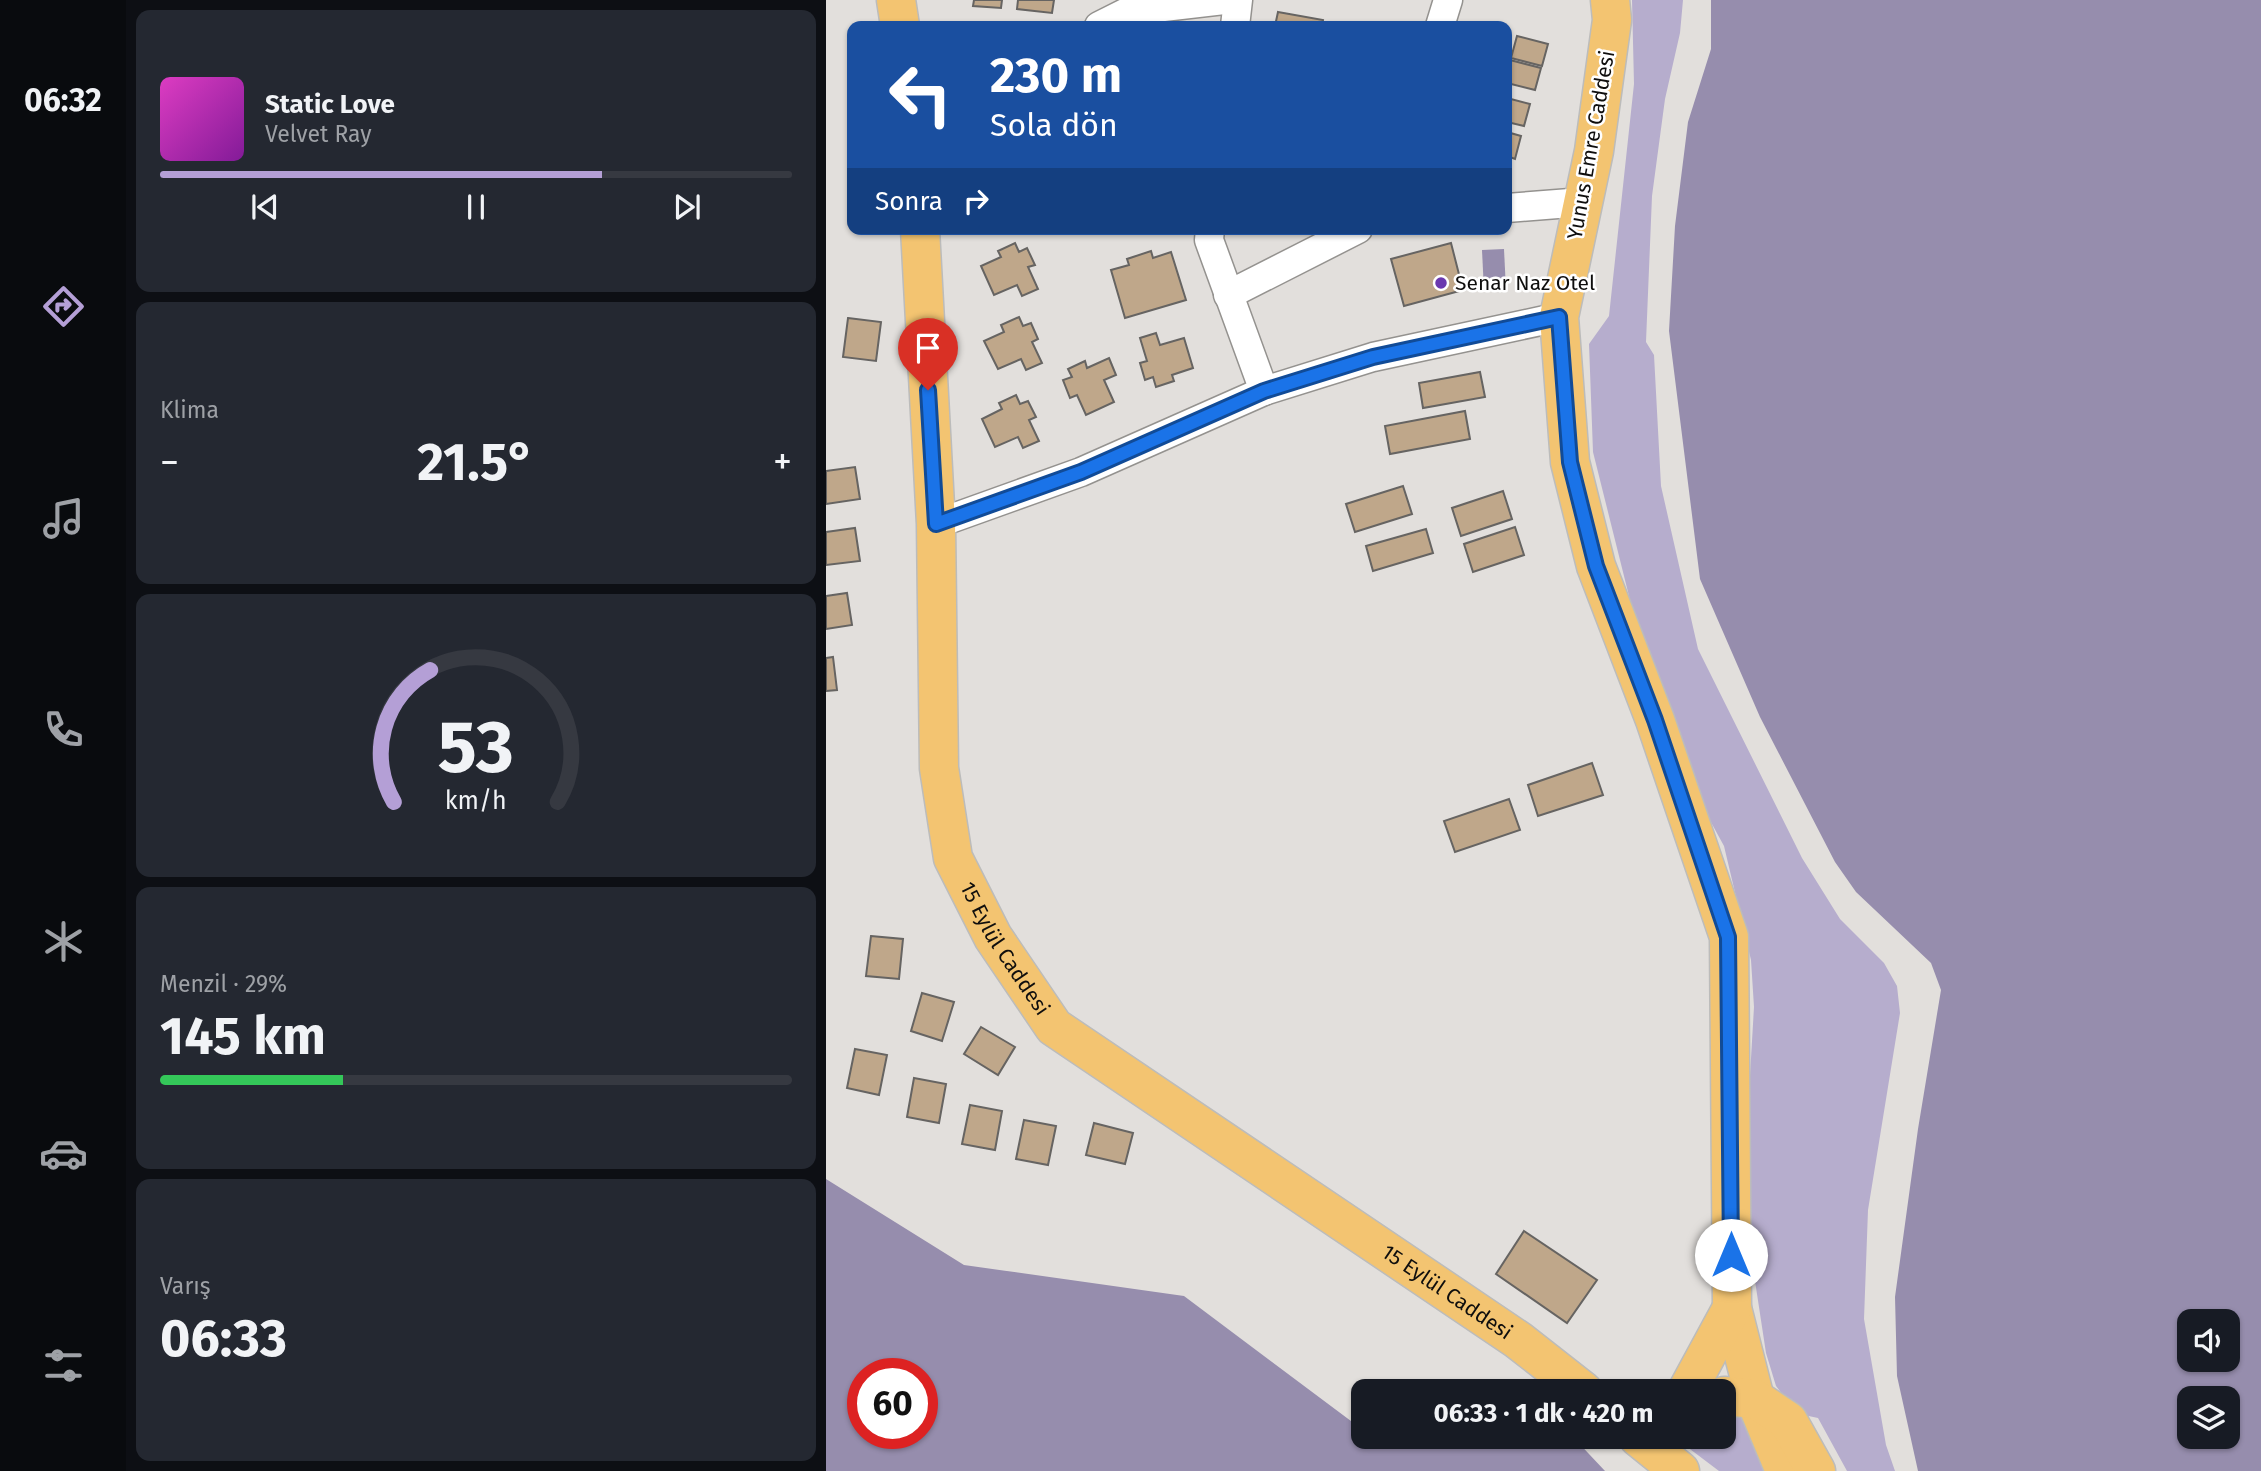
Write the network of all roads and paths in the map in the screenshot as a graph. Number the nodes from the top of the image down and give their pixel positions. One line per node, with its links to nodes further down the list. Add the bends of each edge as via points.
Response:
1 (896, 0): 6 (main road)
2 (1224, 0): 7 (street, via 1129,11)
3 (1238, 0): 8 (street)
4 (1448, 0): 9 (street)
5 (1610, 0): 10 (main road, Yunus Emre Caddesi, via 1612,20)
6 (899, 21)
7 (1108, 21)
8 (1236, 21)
9 (1442, 21)
10 (1583, 202): 11 (street); 16 (main road, Yunus Emre Caddesi)
11 (1512, 208)
12 (920, 235): 18 (main road, 15 Eylül Caddesi)
13 (1209, 235): 15 (street)
14 (1345, 235): 15 (street)
15 (1228, 295): 17 (street)
16 (1559, 317): 17 (street, via 1373,357); 19 (main road, Yunus Emre Caddesi, via 1570,462 1596,566 1655,720 1728,937)
17 (1264, 391): 18 (street, via 1081,472)
18 (936, 524): 20 (main road, 15 Eylül Caddesi, via 939,768 953,858 993,937 1054,1027 1518,1340)
19 (1731, 1308): 21 (main road); 22 (main road, Yunus Emre Caddesi)
20 (1568, 1379)
21 (1693, 1379)
22 (1739, 1398): 25 (main road, Yunus Emre Caddesi); 26 (main road, via 1788,1421)
23 (1653, 1449): 24 (main road)
24 (1680, 1471)
25 (1785, 1471)
26 (1816, 1471)

